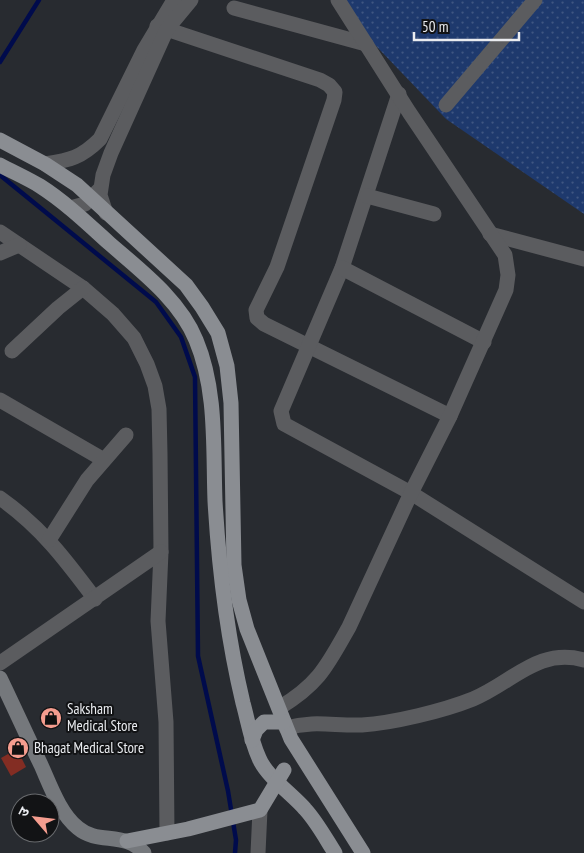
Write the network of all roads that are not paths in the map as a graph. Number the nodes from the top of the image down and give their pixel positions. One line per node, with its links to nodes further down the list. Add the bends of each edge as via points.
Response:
1 (174, 0): 6 (street)
2 (191, 0): 6 (street)
3 (338, 0): 7 (street)
4 (535, 0): 9 (street)
5 (234, 8): 7 (street)
6 (162, 28): 11 (street, via 100,139 76,158); 13 (street); 25 (street, via 320,80 335,92 277,267 256,310 257,318 264,324)
7 (366, 44): 8 (street)
8 (399, 94): 14 (street); 18 (street)
9 (446, 105)
10 (0, 140): 11 (main road)
11 (44, 164): 13 (main road)
12 (0, 165): 15 (main road)
13 (96, 193): 15 (street, via 85,204); 40 (main road, via 106,213 186,285 218,333 227,366 231,403 234,565 239,600)
14 (367, 196): 16 (street); 22 (street)
15 (70, 208): 41 (main road, via 149,278 175,307 195,337 205,364 212,415 223,605)
16 (434, 214)
17 (0, 232): 19 (street)
18 (490, 234): 21 (street); 24 (street, via 504,255 508,275 506,290)
19 (19, 245): 20 (street); 23 (street)
20 (0, 252)
21 (584, 259)
22 (342, 268): 24 (street); 25 (street)
23 (83, 288): 26 (street); 34 (street, via 134,338 155,386 159,409)
24 (484, 342): 28 (street)
25 (309, 346): 28 (street); 31 (street, via 281,411 284,424)
26 (12, 351)
27 (0, 400): 30 (street)
28 (450, 416): 31 (street)
29 (126, 435): 30 (street)
30 (104, 460): 33 (street, via 87,480)
31 (411, 492): 36 (street); 40 (street, via 349,627 326,669)
32 (0, 498): 33 (street)
33 (49, 540): 35 (street)
34 (161, 552): 35 (street); 45 (street, via 158,621 166,722)
35 (95, 599): 38 (street)
36 (584, 602)
37 (584, 660): 40 (street, via 554,657 473,699 389,721 338,725)
38 (0, 663)
39 (0, 678): 46 (main road, via 67,815 78,828 92,835)
40 (283, 719): 41 (main road, via 264,722); 42 (main road)
41 (252, 740): 43 (main road, via 259,760)
42 (298, 750): 43 (main road); 50 (main road)
43 (275, 773): 44 (main road); 49 (main road, via 307,811)
44 (260, 810): 45 (main road); 48 (street)
45 (167, 833): 46 (main road)
46 (127, 841): 47 (main road, via 136,844)
47 (144, 853)
48 (258, 853)
49 (335, 853)
50 (363, 853)

